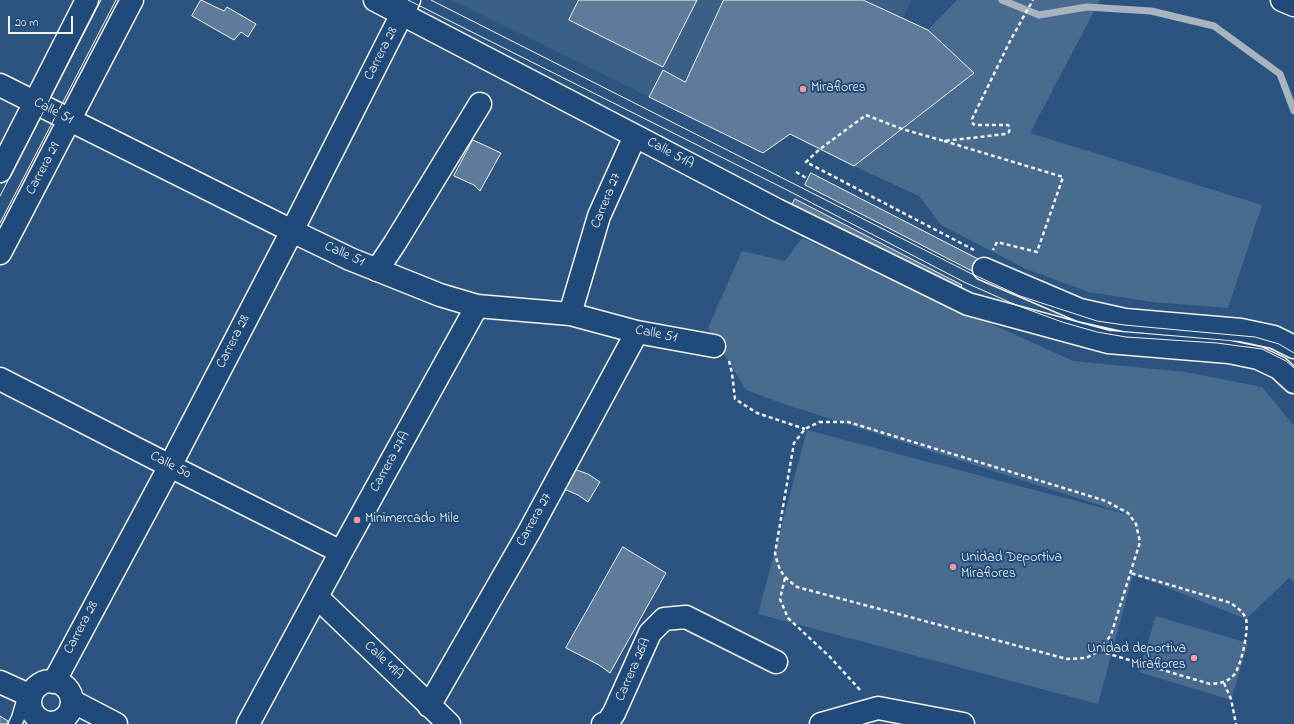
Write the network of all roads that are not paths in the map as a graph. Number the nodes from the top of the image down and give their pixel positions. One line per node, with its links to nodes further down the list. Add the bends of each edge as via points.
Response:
1 (87, 0): 8 (street)
2 (132, 0): 10 (street, Carrera 29)
3 (375, 0): 6 (street, Calle 51A)
4 (1282, 0): 5 (street)
5 (1294, 5)
6 (406, 7): 11 (street, Calle 51A); 13 (street, Carrera 28)
7 (0, 86): 8 (street, Calle 51)
8 (35, 103): 10 (street, Calle 51); 12 (street)
9 (480, 104): 16 (street)
10 (69, 120): 13 (street, Calle 51); 14 (street, Carrera 29)
11 (635, 136): 18 (street, Carrera 27, via 599,216); 23 (street, Calle 51A, via 777,210 968,304 1108,342 1229,352 1258,358 1279,368)
12 (0, 171)
13 (292, 231): 16 (street, Calle 51); 24 (street, Carrera 28)
14 (0, 253)
15 (984, 258): 21 (street, via 1080,310 1125,320 1241,330 1274,337)
16 (377, 270): 17 (street, Calle 51, via 440,295)
17 (477, 306): 18 (street, Calle 51); 25 (street, Carrera 27A)
18 (570, 314): 19 (street, Calle 51)
19 (637, 332): 20 (street, Calle 51); 31 (street, Carrera 27, via 529,532)
20 (714, 346)
21 (1294, 347)
22 (0, 379): 24 (street, Calle 50)
23 (1294, 382)
24 (170, 466): 25 (street, Calle 50); 29 (street, Carrera 28)
25 (341, 552): 26 (street, Carrera 27A)
26 (317, 597): 31 (street, Calle 49A); 36 (street, Carrera 27A)
27 (776, 662): 38 (street, Carrera 26A, via 686,617 664,619 650,633 614,713 608,722)
28 (0, 682): 30 (street)
29 (54, 682): 30 (street, via 46,682); 33 (street, via 65,687 71,696)
30 (28, 695): 33 (street, via 35,717 41,721); 34 (lane)
31 (429, 706): 37 (street, Calle 49A)
32 (866, 715): 39 (street); 40 (street)
33 (60, 719): 35 (street)
34 (15, 724)
35 (116, 724)
36 (248, 724)
37 (449, 724)
38 (603, 724)
39 (821, 724)
40 (962, 724)

